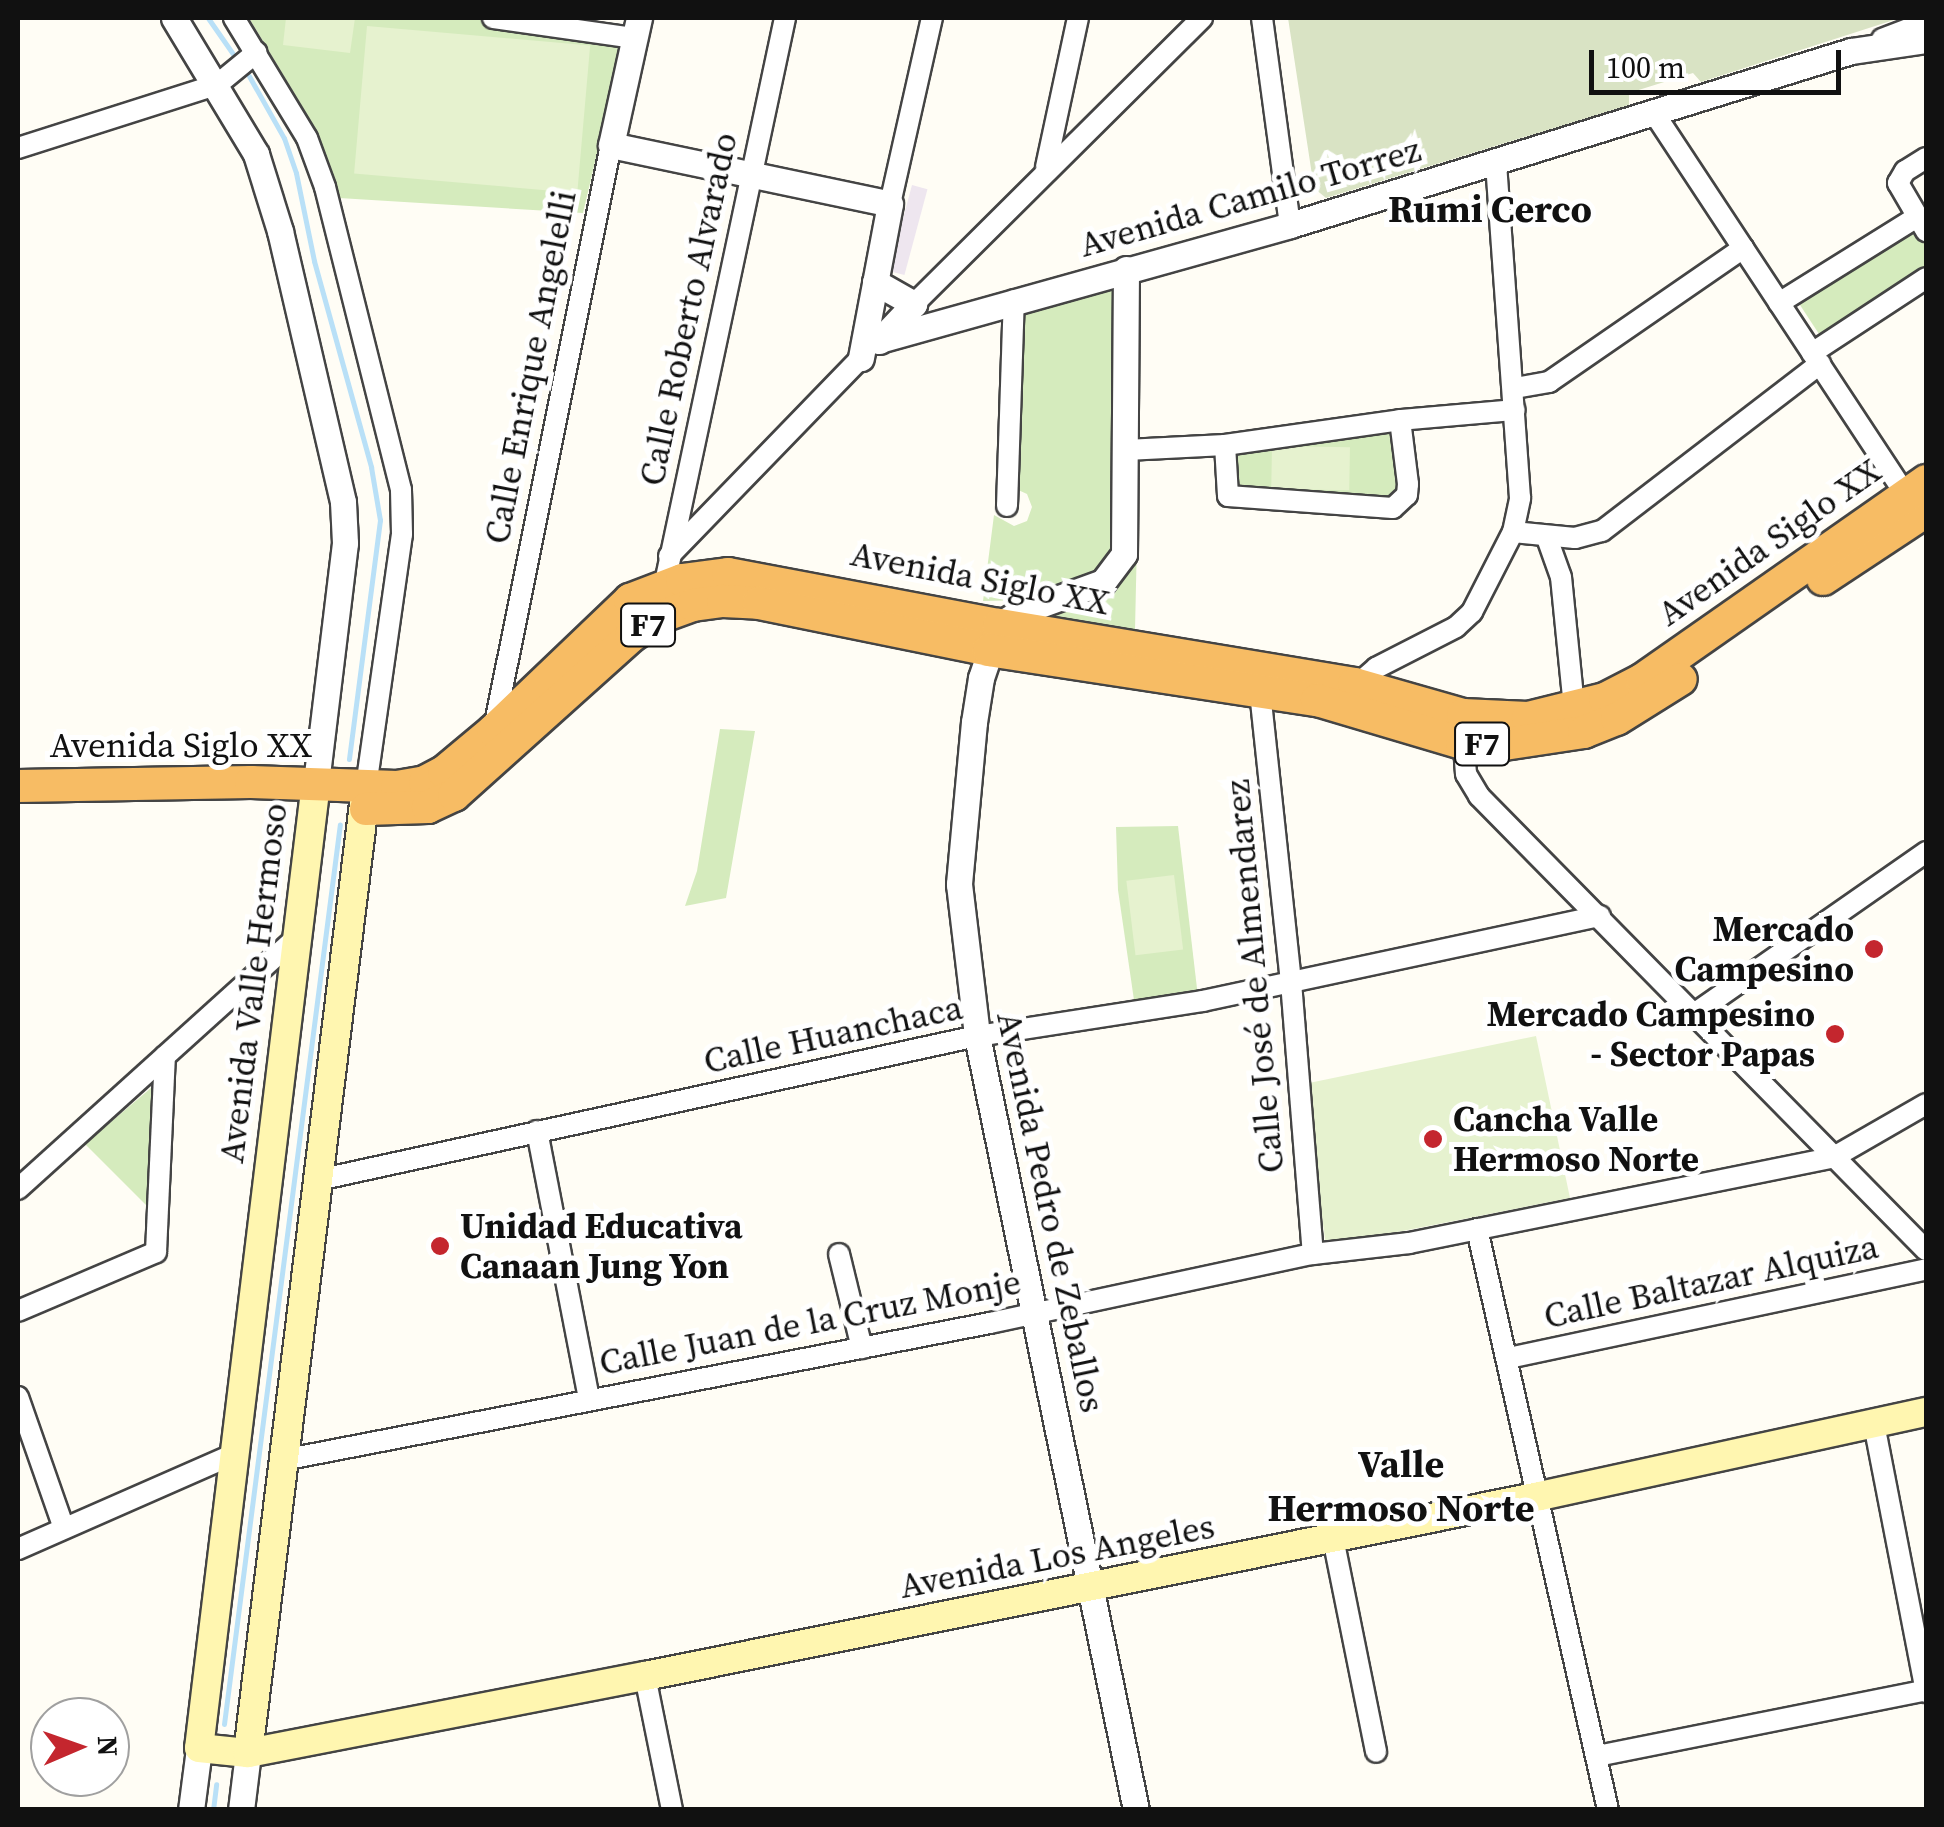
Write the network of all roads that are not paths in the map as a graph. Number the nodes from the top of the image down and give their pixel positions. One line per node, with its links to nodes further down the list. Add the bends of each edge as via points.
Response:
1 (174, 18): 14 (street, Avenida Valle Hermoso)
2 (234, 18): 13 (street)
3 (492, 18): 10 (street)
4 (784, 18): 21 (street, Calle Roberto Alvarado)
5 (932, 18): 22 (street)
6 (1078, 18): 20 (street)
7 (1202, 18): 20 (street)
8 (1262, 18): 24 (street)
9 (1926, 22): 12 (street, Avenida Camilo Torrez)
10 (636, 28): 16 (street, Calle Enrique Angelelli)
11 (1926, 40): 12 (street)
12 (1852, 51): 15 (street, Avenida Camilo Torrez)
13 (257, 52): 14 (street); 51 (street, via 308,138 325,188 401,490 402,534)
14 (218, 84): 17 (street); 50 (street, Avenida Valle Hermoso, via 256,154 280,231 343,502 345,543)
15 (1654, 113): 19 (street, Avenida Camilo Torrez); 25 (street)
16 (611, 145): 21 (street); 48 (street, Calle Enrique Angelelli)
17 (18, 148)
18 (1926, 158): 23 (street, via 1898,183)
19 (1496, 162): 24 (street, Avenida Camilo Torrez); 34 (street)
20 (1046, 167): 31 (street)
21 (750, 174): 22 (street); 42 (street, Calle Roberto Alvarado)
22 (890, 204): 28 (street)
23 (1922, 224): 30 (street)
24 (1290, 225): 26 (street, Avenida Camilo Torrez)
25 (1743, 248): 30 (street); 34 (street)
26 (1126, 268): 29 (street, Avenida Camilo Torrez); 37 (street)
27 (1926, 278): 33 (street)
28 (875, 282): 31 (street); 32 (street)
29 (1014, 300): 32 (street, Avenida Camilo Torrez); 39 (street)
30 (1779, 302): 33 (street)
31 (914, 304): 32 (street)
32 (870, 349): 42 (street)
33 (1816, 359): 38 (street); 41 (street, via 1602,531)
34 (1515, 399): 35 (street); 40 (street, via 1520,498)
35 (1400, 420): 36 (street); 36 (street, via 1408,484 1393,508 1228,496)
36 (1225, 444): 37 (street)
37 (1126, 450): 43 (street, via 1124,554 1113,574 1018,613)
38 (1919, 501): 46 (highway, Avenida Siglo XX / F7, via 1642,680); 47 (highway, Avenida Siglo XX / F7, via 1618,720 1549,738)
39 (1007, 506)
40 (1513, 532): 41 (street); 45 (street, via 1472,612)
41 (1547, 538): 46 (street, via 1561,578)
42 (666, 586): 43 (highway, Avenida Siglo XX / F7); 48 (highway, Avenida Siglo XX / F7, via 619,609); 51 (highway, Avenida Siglo XX / F7, via 631,636 454,795 428,807)
43 (994, 638): 44 (highway, Avenida Siglo XX / F7); 45 (highway, Avenida Siglo XX / F7); 58 (street, Avenida Pedro de Zeballos, via 974,722 959,884)
44 (1260, 692): 45 (highway, Avenida Siglo XX / F7); 56 (street, Calle José de Almendarez)
45 (1349, 696): 47 (highway, Avenida Siglo XX / F7)
46 (1574, 706): 47 (highway, Avenida Siglo XX / F7)
47 (1463, 729): 54 (street, via 1466,774 1479,796)
48 (493, 732): 51 (highway, Avenida Siglo XX / F7, via 425,782)
49 (18, 786): 50 (highway, Avenida Siglo XX / F7)
50 (314, 792): 51 (highway, Avenida Siglo XX / F7); 52 (highway, Avenida Siglo XX / F7); 55 (main road, Avenida Valle Hermoso)
51 (365, 798): 63 (main road)
52 (18, 801)
53 (1926, 852): 57 (street)
54 (1600, 916): 56 (street, Calle Huanchaca); 57 (street)
55 (298, 936): 59 (street); 78 (main road, Avenida Valle Hermoso)
56 (1291, 982): 58 (street, Calle Huanchaca); 68 (street, Calle José de Almendarez)
57 (1694, 1014): 62 (street)
58 (977, 1036): 61 (street, Calle Huanchaca); 71 (street, Avenida Pedro de Zeballos)
59 (165, 1056): 64 (street); 70 (street, via 156,1252)
60 (1926, 1104): 62 (street, Calle Juan de la Cruz Monje)
61 (537, 1131): 63 (street, Calle Huanchaca); 75 (street)
62 (1834, 1157): 65 (street, Calle Juan de la Cruz Monje); 66 (street)
63 (318, 1180): 79 (main road)
64 (18, 1189)
65 (1477, 1229): 68 (street, Calle Juan de la Cruz Monje); 73 (street)
66 (1926, 1250)
67 (839, 1254): 72 (street)
68 (1313, 1254): 71 (street, Calle Juan de la Cruz Monje)
69 (1926, 1268): 73 (street, Calle Baltazar Alquiza)
70 (18, 1312)
71 (1036, 1312): 72 (street, Calle Juan de la Cruz Monje); 84 (street, Avenida Pedro de Zeballos)
72 (862, 1348): 75 (street, Calle Juan de la Cruz Monje)
73 (1509, 1358): 80 (street)
74 (18, 1398): 81 (street)
75 (589, 1398): 79 (street, Calle Juan de la Cruz Monje)
76 (1926, 1412): 77 (main road, Avenida Los Angeles)
77 (1874, 1424): 80 (main road, Avenida Los Angeles); 86 (street)
78 (232, 1455): 81 (street); 87 (main road, Avenida Valle Hermoso)
79 (283, 1460): 89 (main road)
80 (1540, 1496): 82 (main road, Avenida Los Angeles); 90 (street)
81 (64, 1528): 83 (street)
82 (1333, 1538): 84 (main road, Avenida Los Angeles); 88 (street)
83 (18, 1550)
84 (1092, 1588): 85 (main road, Avenida Los Angeles); 94 (street, Avenida Pedro de Zeballos)
85 (646, 1676): 89 (main road, Avenida Los Angeles); 93 (street)
86 (1926, 1691): 90 (street)
87 (198, 1748): 89 (main road, Avenida Los Angeles); 91 (street, Avenida Valle Hermoso)
88 (1376, 1752)
89 (248, 1753): 92 (street)
90 (1597, 1756): 95 (street)
91 (191, 1810)
92 (241, 1810)
93 (672, 1810)
94 (1136, 1810)
95 (1608, 1810)

